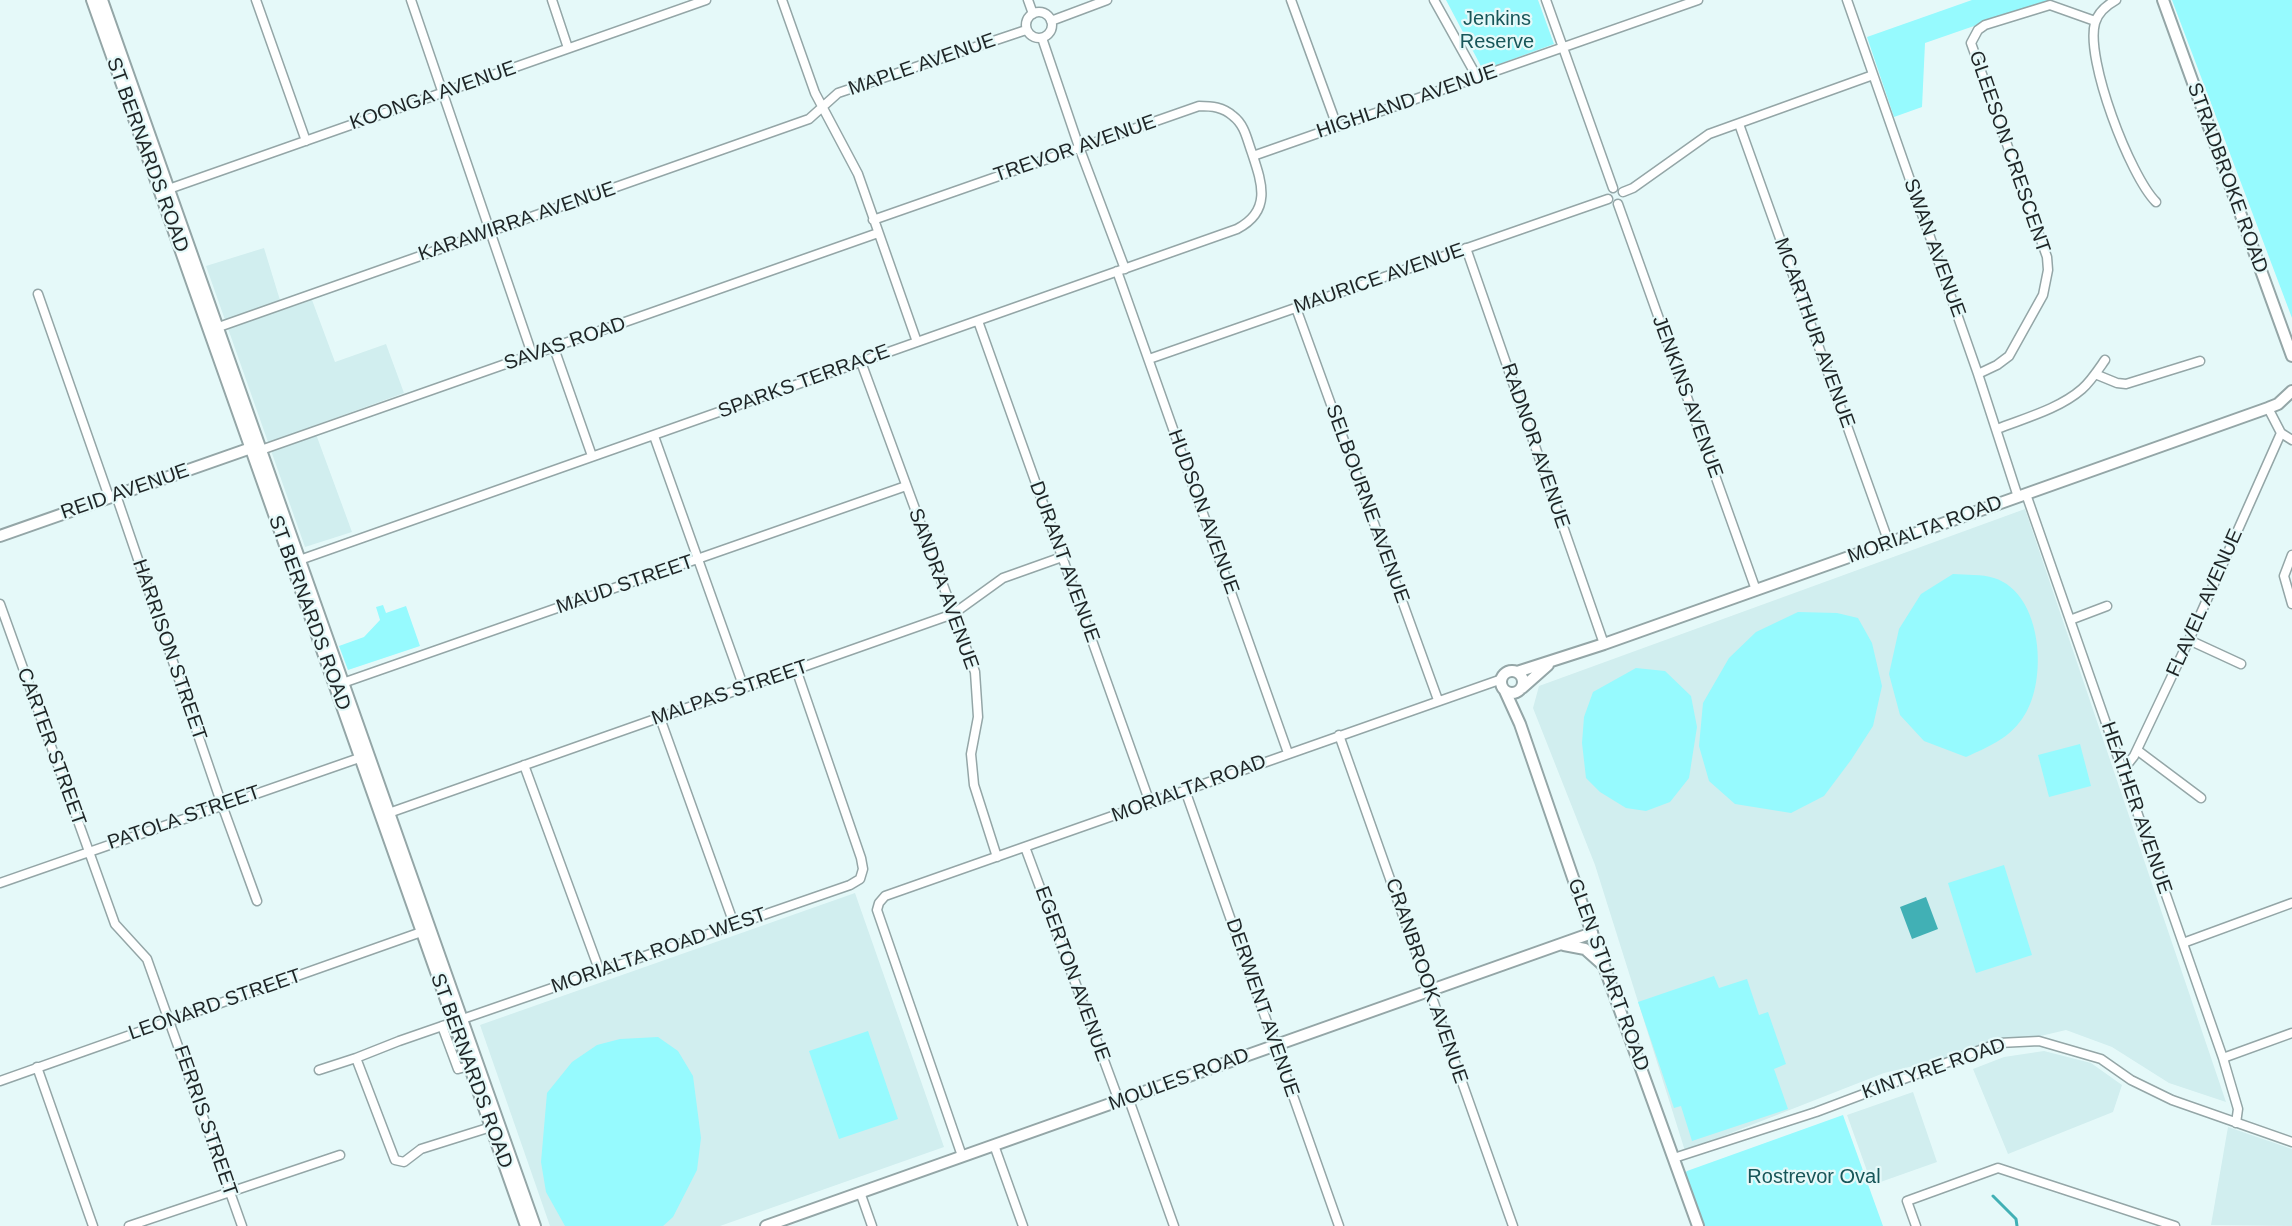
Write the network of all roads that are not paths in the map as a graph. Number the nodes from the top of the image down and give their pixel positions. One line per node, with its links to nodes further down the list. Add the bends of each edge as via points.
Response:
1 (92, 0): 35 (main road, ST BERNARDS ROAD)
2 (102, 0): 35 (main road, ST BERNARDS ROAD)
3 (256, 0): 31 (street)
4 (411, 0): 27 (street)
5 (552, 0): 24 (street)
6 (706, 0): 17 (street, KOONGA AVENUE)
7 (782, 0): 28 (street)
8 (1028, 0): 18 (street)
9 (1107, 0): 19 (street)
10 (1291, 0): 30 (street)
11 (1434, 0): 26 (street)
12 (1546, 0): 23 (street)
13 (1698, 0): 23 (street, HIGHLAND AVENUE)
14 (1847, 0): 25 (street, SWAN AVENUE)
15 (2116, 0): 20 (street)
16 (2163, 0): 52 (main road, STRADBROKE ROAD)
17 (691, 3): 24 (street, KOONGA AVENUE)
18 (1033, 14): 19 (street, via 1041,13); 21 (street, via 1027,19)
19 (1051, 21): 22 (street, via 1049,33)
20 (2096, 21): 38 (street, via 2094,48 2105,93 2132,166); 57 (street, GLEESON CRESCENT, via 2057,7 2040,7 1985,25 1971,43 2049,270 2043,295 2009,356)
21 (1026, 30): 22 (street, via 1031,36); 28 (street, MAPLE AVENUE, via 838,93)
22 (1042, 38): 32 (street, HUDSON AVENUE)
23 (1563, 47): 26 (street, HIGHLAND AVENUE); 34 (street)
24 (568, 48): 27 (street, KOONGA AVENUE)
25 (1873, 75): 29 (street); 57 (street, SWAN AVENUE)
26 (1477, 77): 30 (street, HIGHLAND AVENUE)
27 (443, 92): 31 (street, KOONGA AVENUE); 41 (street)
28 (823, 108): 40 (street, via 858,174); 41 (street, KARAWIRRA AVENUE, via 809,119)
29 (1739, 124): 36 (street, via 1709,134); 71 (street, MCARTHUR AVENUE)
30 (1337, 126): 33 (street, HIGHLAND AVENUE)
31 (306, 141): 35 (street, KOONGA AVENUE)
32 (1079, 147): 33 (street, TREVOR AVENUE, via 1199,105 1234,116 1243,126); 40 (street, TREVOR AVENUE); 44 (street, HUDSON AVENUE)
33 (1253, 156): 44 (street, SPARKS TERRACE, via 1262,195 1260,207 1246,225)
34 (1613, 188): 36 (street); 37 (street)
35 (164, 191): 48 (main road, ST BERNARDS ROAD)
36 (1623, 192): 39 (street, via 1623,200)
37 (1608, 199): 39 (street); 43 (street, MAURICE AVENUE)
38 (2156, 202)
39 (1618, 204): 76 (street, JENKINS AVENUE)
40 (873, 220): 42 (street)
41 (491, 231): 48 (street, KARAWIRRA AVENUE); 51 (street)
42 (878, 233): 49 (street); 50 (street, SAVAS ROAD)
43 (1466, 248): 46 (street, MAURICE AVENUE); 83 (street, RADNOR AVENUE)
44 (1121, 270): 47 (street, SPARKS TERRACE); 53 (street, HUDSON AVENUE)
45 (38, 294): 69 (street, HARRISON STREET)
46 (1296, 308): 53 (street, MAURICE AVENUE); 93 (street, SELBOURNE AVENUE)
47 (978, 321): 49 (street, SPARKS TERRACE); 73 (street, DURANT AVENUE)
48 (214, 329): 65 (main road, ST BERNARDS ROAD)
49 (917, 342): 56 (street, SPARKS TERRACE)
50 (554, 348): 51 (street, SAVAS ROAD); 66 (street)
51 (532, 354): 65 (street, SAVAS ROAD)
52 (2292, 356)
53 (1149, 359): 98 (street, HUDSON AVENUE)
54 (2105, 360): 58 (street)
55 (2200, 361): 58 (street, via 2126,384)
56 (861, 362): 63 (street, SPARKS TERRACE); 67 (street, SANDRA AVENUE)
57 (1978, 374): 61 (street, SWAN AVENUE)
58 (2095, 374): 61 (street, via 2072,397)
59 (2292, 391): 60 (main road, MORIALTA ROAD)
60 (2268, 408): 62 (street); 68 (main road, MORIALTA ROAD)
61 (1997, 429): 68 (street, SWAN AVENUE)
62 (2281, 433): 64 (street); 82 (street, FLAVEL AVENUE)
63 (654, 436): 66 (street, SPARKS TERRACE); 74 (street)
64 (2292, 440)
65 (256, 449): 69 (main road, REID AVENUE); 75 (main road, ST BERNARDS ROAD)
66 (592, 456): 75 (street, SPARKS TERRACE)
67 (906, 486): 74 (street, MAUD STREET); 80 (street, SANDRA AVENUE)
68 (2022, 495): 71 (main road, MORIALTA ROAD); 81 (street, HEATHER AVENUE)
69 (112, 496): 70 (main road, REID AVENUE); 105 (street, HARRISON STREET)
70 (0, 536)
71 (1889, 543): 76 (main road, MORIALTA ROAD)
72 (2292, 555): 78 (street, via 2284,576)
73 (1062, 557): 80 (street, MALPAS STREET, via 1003,578); 104 (street, DURANT AVENUE)
74 (699, 559): 89 (street, MAUD STREET); 90 (street)
75 (296, 561): 89 (main road, ST BERNARDS ROAD)
76 (1755, 590): 83 (main road, MORIALTA ROAD)
77 (0, 604): 108 (street, CARTER STREET)
78 (2292, 604)
79 (2107, 606): 81 (street)
80 (953, 614): 86 (street, MALPAS STREET); 109 (street, SANDRA AVENUE, via 975,672 978,717 971,754 974,785)
81 (2070, 620): 101 (street, HEATHER AVENUE)
82 (2189, 640): 85 (street); 97 (street, FLAVEL AVENUE)
83 (1604, 644): 84 (main road, MORIALTA ROAD)
84 (1553, 661): 87 (main road, MORIALTA ROAD); 91 (main road, MORIALTA ROAD)
85 (2241, 664)
86 (796, 669): 90 (street, MALPAS STREET); 114 (street, MORIALTA ROAD WEST, via 857,847 862,876 850,885)
87 (1517, 672): 88 (main road, via 1506,673); 91 (main road, via 1523,679)
88 (1502, 679): 92 (main road); 93 (street, MORIALTA ROAD)
89 (339, 685): 99 (main road, ST BERNARDS ROAD)
90 (744, 688): 94 (street, MALPAS STREET)
91 (1521, 689): 92 (main road); 95 (main road, GLEN STUART ROAD)
92 (1505, 691): 95 (main road, GLEN STUART ROAD)
93 (1438, 700): 96 (street, MORIALTA ROAD)
94 (660, 718): 100 (street, MALPAS STREET); 114 (street)
95 (1520, 724): 116 (main road, GLEN STUART ROAD)
96 (1339, 735): 98 (street, MORIALTA ROAD); 121 (street, CRANBROOK AVENUE)
97 (2137, 750): 101 (street, FLAVEL AVENUE); 103 (street)
98 (1288, 753): 102 (street, MORIALTA ROAD)
99 (365, 756): 105 (street, PATOLA STREET); 106 (main road, ST BERNARDS ROAD)
100 (525, 765): 106 (street, MALPAS STREET); 120 (street)
101 (2123, 770): 117 (street, HEATHER AVENUE)
102 (1185, 790): 104 (street, MORIALTA ROAD); 126 (street, DERWENT AVENUE)
103 (2201, 798)
104 (1150, 803): 107 (street, MORIALTA ROAD)
105 (222, 805): 108 (street, PATOLA STREET); 111 (street, HARRISON STREET)
106 (385, 814): 115 (main road, ST BERNARDS ROAD)
107 (1025, 847): 109 (street, MORIALTA ROAD); 133 (street, EGERTON AVENUE)
108 (89, 852): 110 (street, PATOLA STREET); 113 (street, CARTER STREET)
109 (997, 857): 139 (street, MORIALTA ROAD, via 885,896 877,910)
110 (0, 883)
111 (257, 901)
112 (2292, 903): 117 (street)
113 (115, 924): 122 (street, FERRIS STREET, via 147,959)
114 (734, 924): 120 (street, MORIALTA ROAD WEST)
115 (426, 930): 122 (street, LEONARD STREET); 123 (main road, ST BERNARDS ROAD)
116 (1592, 933): 118 (main road, MOULES ROAD); 119 (main road, GLEN STUART ROAD)
117 (2183, 943): 128 (street, HEATHER AVENUE)
118 (1558, 945): 119 (main road, via 1585,949); 121 (main road, MOULES ROAD)
119 (1603, 965): 140 (main road, GLEN STUART ROAD)
120 (600, 972): 123 (street, MORIALTA ROAD WEST)
121 (1430, 991): 126 (main road, MOULES ROAD); 153 (street, CRANBROOK AVENUE)
122 (170, 1021): 130 (street, LEONARD STREET); 141 (street, FERRIS STREET)
123 (457, 1021): 124 (street, MORIALTA ROAD WEST); 129 (main road, ST BERNARDS ROAD); 147 (main road, ST BERNARDS ROAD)
124 (442, 1026): 127 (street, MORIALTA ROAD WEST); 129 (street, via 458,1069)
125 (2292, 1033): 128 (street)
126 (1275, 1046): 133 (main road, MOULES ROAD); 152 (street, DERWENT AVENUE)
127 (356, 1058): 131 (street, MORIALTA ROAD WEST); 135 (street, via 395,1160 404,1162 421,1149)
128 (2223, 1058): 134 (street, HEATHER AVENUE, via 2238,1109)
129 (469, 1066): 135 (main road, ST BERNARDS ROAD)
130 (37, 1067): 132 (street, LEONARD STREET); 143 (street)
131 (319, 1070)
132 (0, 1081)
133 (1124, 1099): 137 (main road, MOULES ROAD); 151 (street, EGERTON AVENUE)
134 (2236, 1123): 136 (street, KINTYRE ROAD); 140 (street, KINTYRE ROAD, via 2172,1100 2131,1080 2101,1059 2039,1041 1999,1043 1816,1112)
135 (491, 1127): 146 (main road, ST BERNARDS ROAD)
136 (2292, 1142)
137 (994, 1145): 139 (main road, MOULES ROAD); 150 (street)
138 (340, 1155): 141 (street)
139 (962, 1156): 142 (main road, MOULES ROAD)
140 (1674, 1158): 154 (main road, GLEN STUART ROAD)
141 (230, 1192): 144 (street); 145 (street, FERRIS STREET)
142 (861, 1192): 148 (main road, MOULES ROAD); 149 (street)
143 (93, 1226)
144 (129, 1226)
145 (242, 1226)
146 (526, 1226)
147 (535, 1226)
148 (766, 1226)
149 (872, 1226)
150 (1023, 1226)
151 (1174, 1226)
152 (1339, 1226)
153 (1513, 1226)
154 (1698, 1226)
155 (1916, 1226): 156 (street, via 1907,1201 1998,1168)
156 (2175, 1226)

